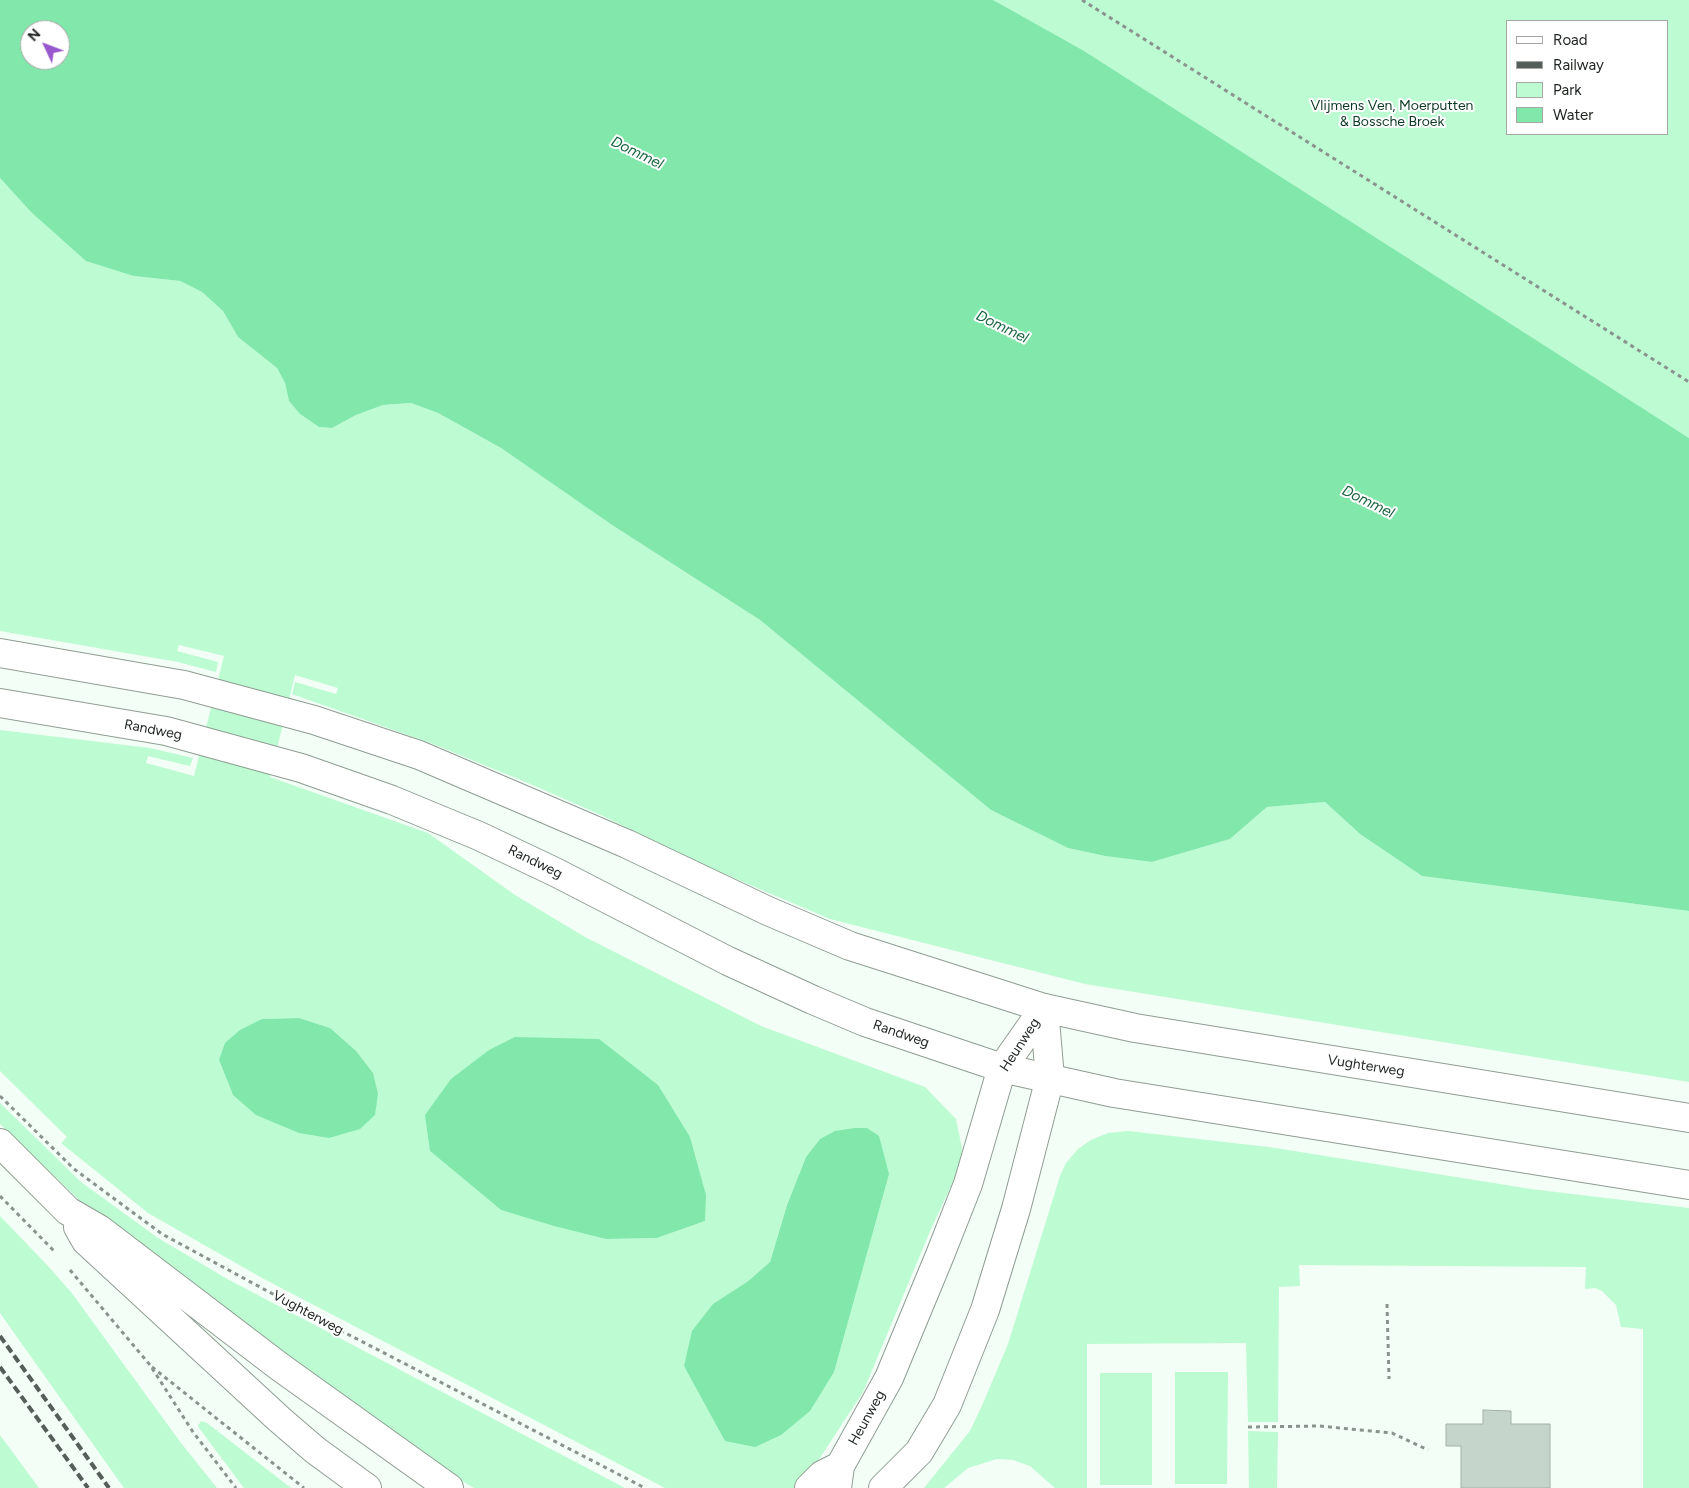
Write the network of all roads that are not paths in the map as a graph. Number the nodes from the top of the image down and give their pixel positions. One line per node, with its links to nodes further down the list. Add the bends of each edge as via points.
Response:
1 (0, 653): 3 (main road, via 184,685 314,720 419,755 627,844 850,946)
2 (0, 704): 4 (main road, Randweg, via 166,731 301,768 392,800 480,836 813,1000 865,1022)
3 (1044, 1008): 4 (main road, Heunweg); 5 (main road, Heunweg); 6 (main road, Vughterweg, via 1135,1028)
4 (1002, 1068): 5 (main road, Randweg); 11 (main road, Heunweg, via 968,1184 909,1332)
5 (1050, 1078): 8 (main road, via 1134,1096); 10 (main road, Heunweg, via 1016,1209 985,1310 947,1405)
6 (1689, 1118)
7 (0, 1143): 9 (main road)
8 (1689, 1185)
9 (68, 1211): 12 (main road, via 86,1241 279,1419); 13 (main road, via 99,1229 280,1367)
10 (919, 1452): 15 (main road, Heunweg); 16 (main road, Heunweg, via 915,1480)
11 (839, 1477): 14 (main road, via 822,1475)
12 (367, 1488)
13 (448, 1488)
14 (809, 1488)
15 (883, 1488)
16 (909, 1488)

